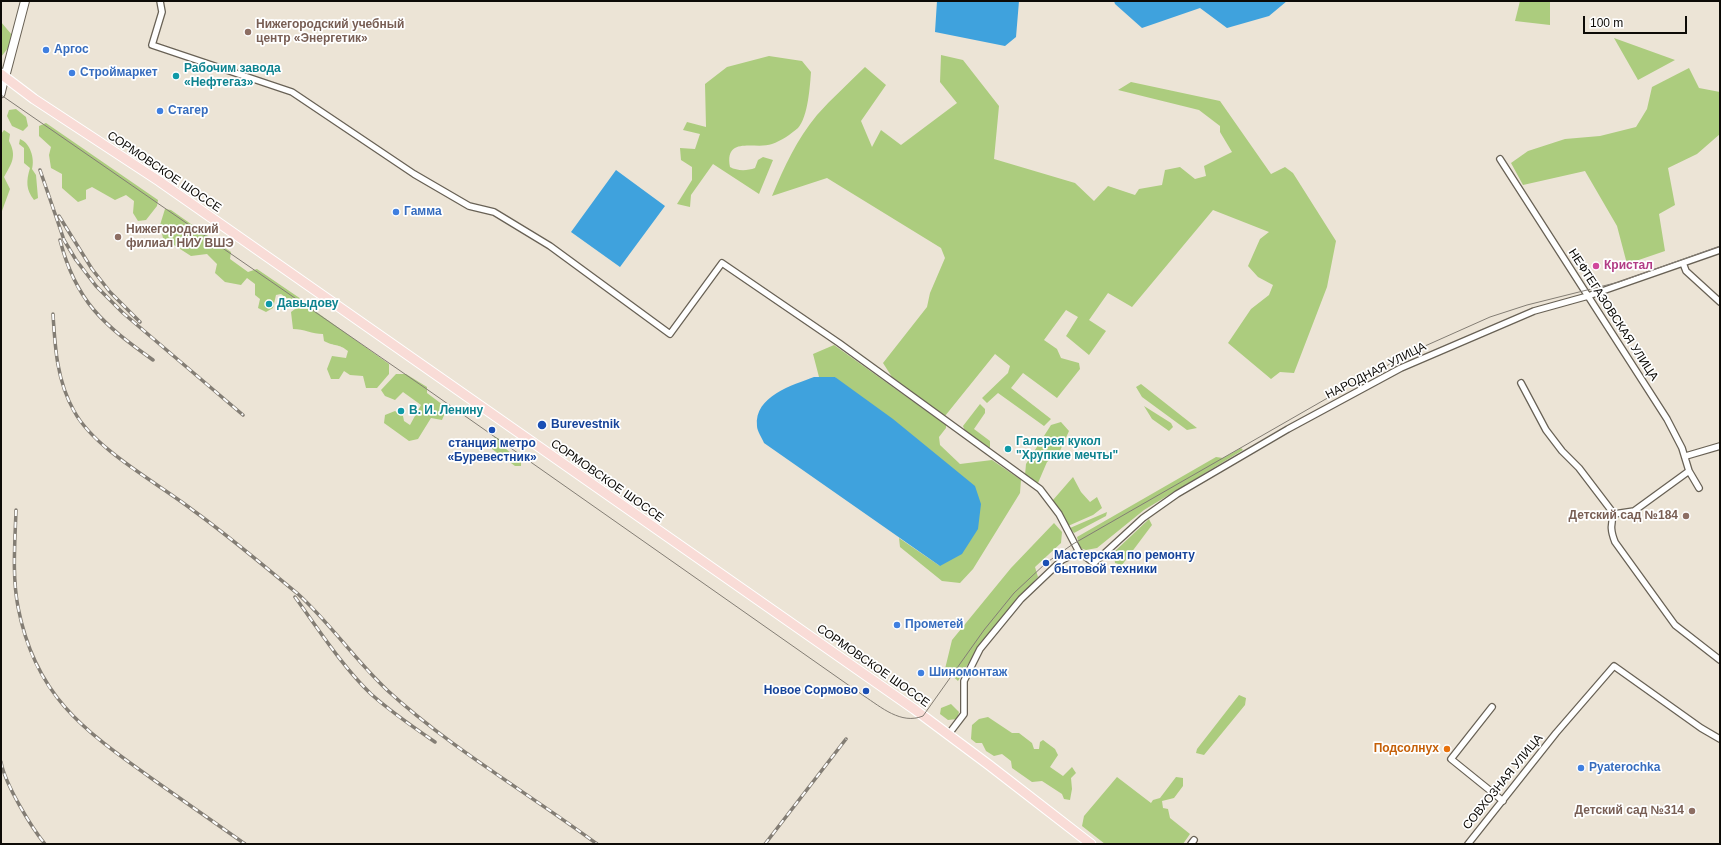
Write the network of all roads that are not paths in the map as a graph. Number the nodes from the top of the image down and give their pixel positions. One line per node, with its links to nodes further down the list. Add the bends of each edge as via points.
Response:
1 (25, 1): 3 (main road)
2 (160, 1): 16 (street, via 162,12 152,45 292,92 427,181 469,206 494,212 550,246 670,334 722,263 839,343 1040,489 1059,514)
3 (3, 76): 4 (street); 19 (main road, СОРМОВСКОЕ ШОССЕ, via 159,181)
4 (1, 94)
5 (1500, 159): 8 (street, НЕФТЕГАЗОВСКАЯ УЛИЦА)
6 (1720, 250): 7 (street, НАРОДНАЯ УЛИЦА)
7 (1683, 263): 8 (street, НАРОДНАЯ УЛИЦА); 9 (street, via 1686,271)
8 (1588, 296): 12 (street, НЕФТЕГАЗОВСКАЯ УЛИЦА, via 1667,420); 16 (street, НАРОДНАЯ УЛИЦА, via 1534,311 1395,372 1288,429 1177,494 1144,518 1094,563)
9 (1720, 302)
10 (1521, 383): 15 (street, via 1546,430)
11 (1720, 446): 12 (street)
12 (1686, 456): 13 (street, НЕФТЕГАЗОВСКАЯ УЛИЦА)
13 (1689, 471): 14 (street, НЕФТЕГАЗОВСКАЯ УЛИЦА); 15 (street, via 1634,510)
14 (1699, 488)
15 (1614, 514): 17 (street, via 1611,528 1615,542 1671,620)
16 (1079, 552): 19 (street, via 1062,560 1021,598 980,649 964,681 964,714)
17 (1720, 660)
18 (1492, 707): 21 (street, via 1451,759)
19 (948, 734): 22 (main road, СОРМОВСКОЕ ШОССЕ)
20 (1720, 739): 21 (street, СОВХОЗНАЯ УЛИЦА, via 1614,666)
21 (1503, 801): 23 (street, СОВХОЗНАЯ УЛИЦА)
22 (1091, 844)
23 (1468, 844)

